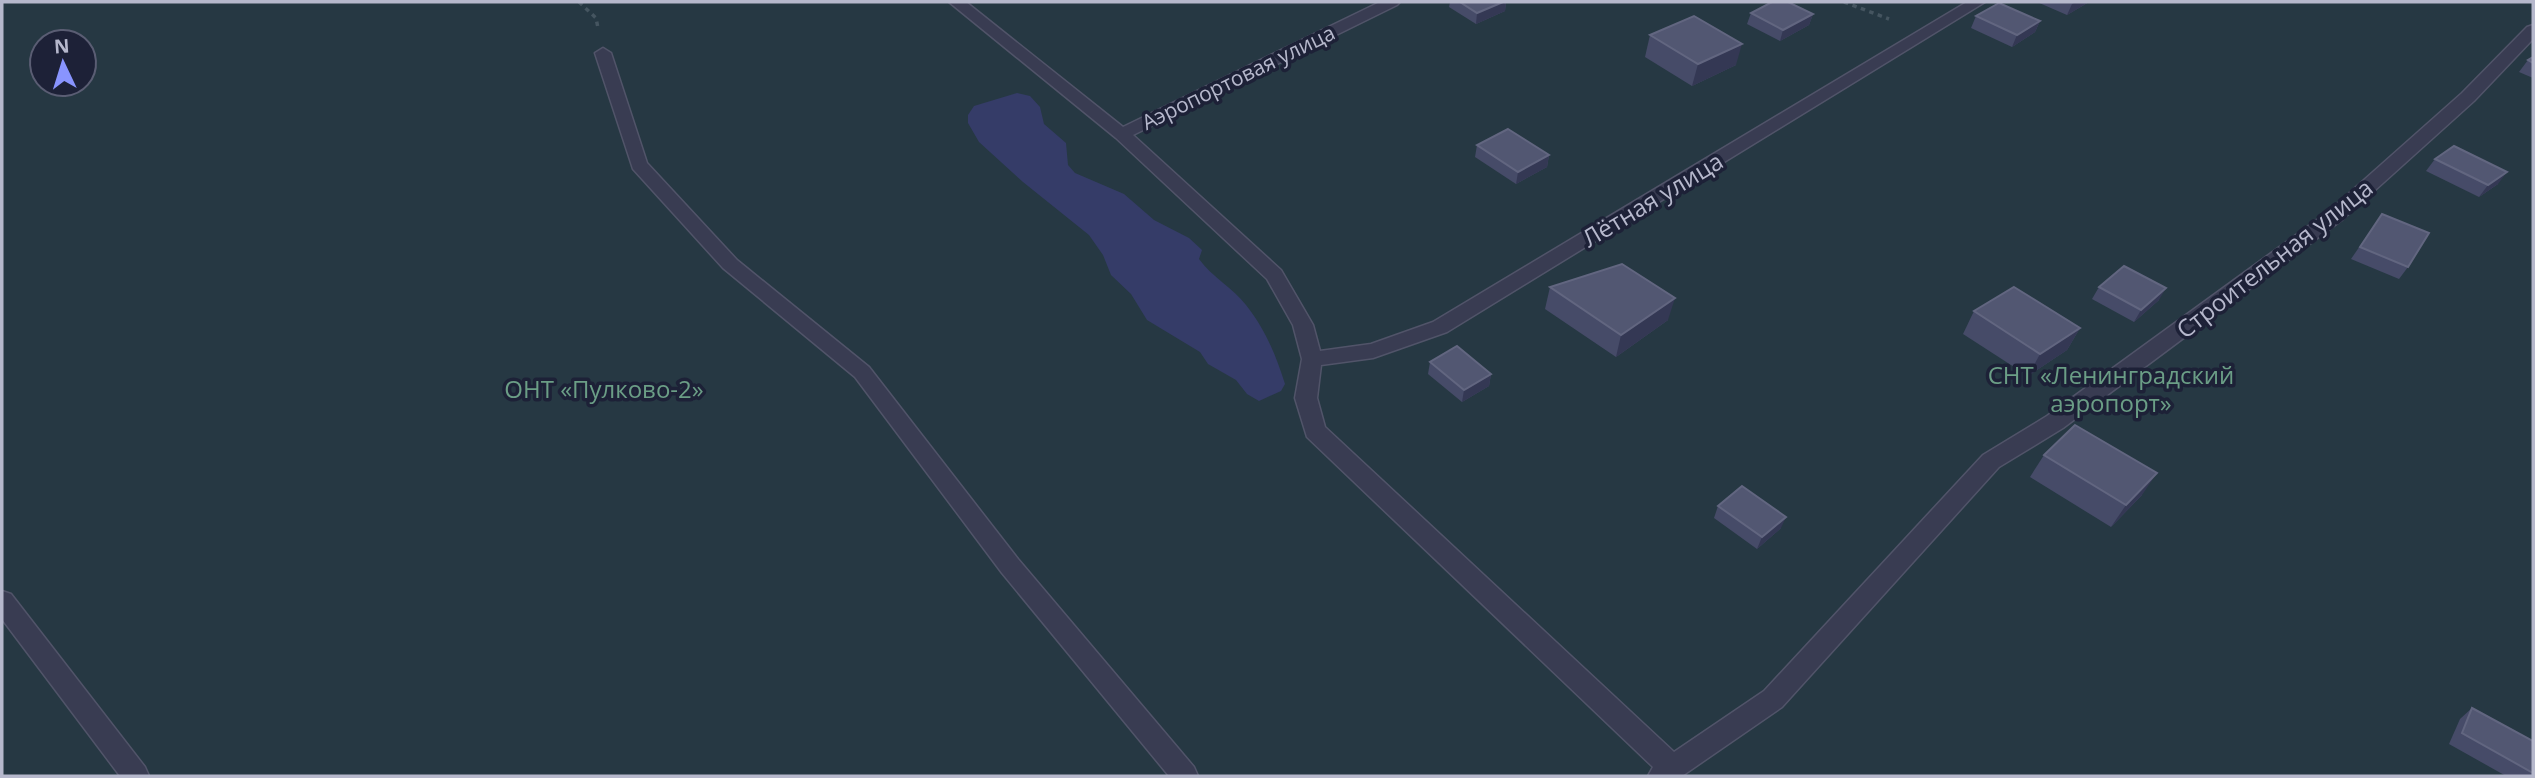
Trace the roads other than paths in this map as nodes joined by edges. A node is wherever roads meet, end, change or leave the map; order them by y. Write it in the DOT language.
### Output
graph roads {
  1 [pos="957,2"];
  2 [pos="1392,2"];
  3 [pos="1977,2"];
  4 [pos="2533,30"];
  5 [pos="603,52"];
  6 [pos="1122,134"];
  7 [pos="1312,359"];
  8 [pos="2,601"];
  9 [pos="1666,772"];
  10 [pos="136,776"];
  11 [pos="1185,776"];
  1 -- 6 [label="lane"];
  2 -- 6 [label="lane, Аэропортовая улица"];
  3 -- 7 [label="lane, Лётная улица"];
  4 -- 9 [label="lane, Строительная улица"];
  5 -- 11 [label="lane"];
  6 -- 7 [label="lane"];
  7 -- 9 [label="lane"];
  8 -- 10 [label="lane"];
}
